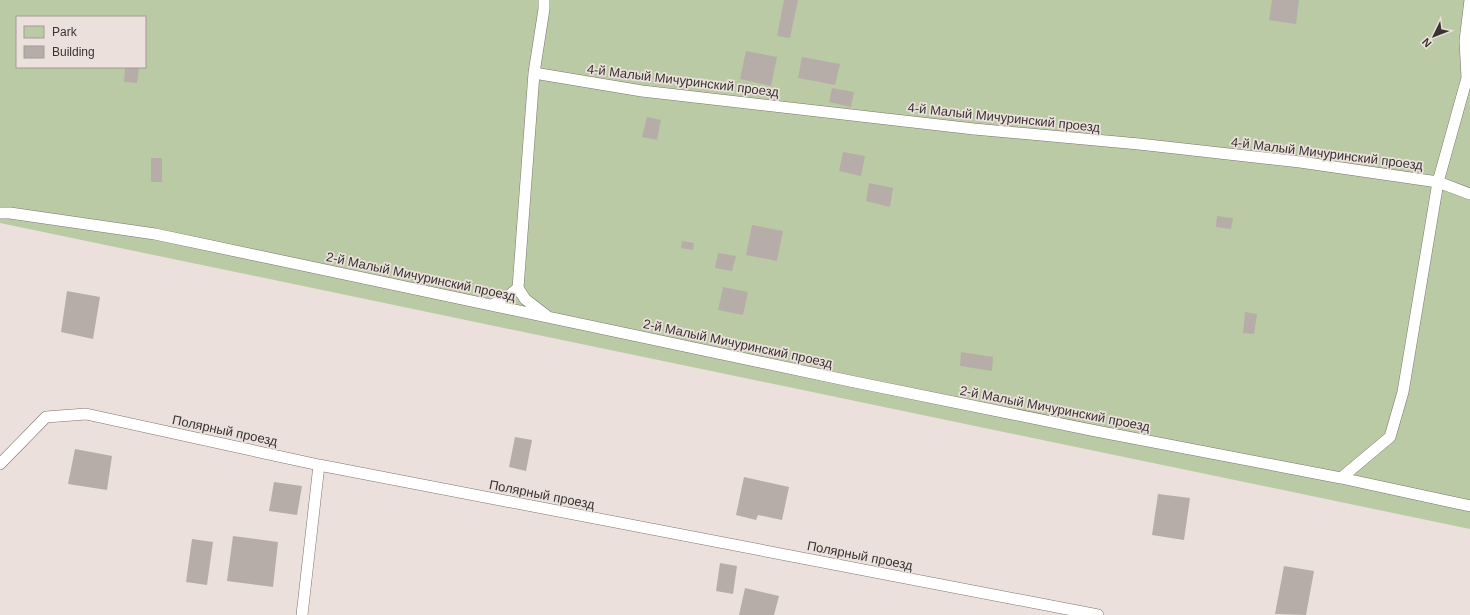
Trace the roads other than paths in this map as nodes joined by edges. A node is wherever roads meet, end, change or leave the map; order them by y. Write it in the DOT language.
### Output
graph roads {
  1 [pos="544,0"];
  2 [pos="1470,0"];
  3 [pos="534,74"];
  4 [pos="1438,182"];
  5 [pos="1470,194"];
  6 [pos="0,213"];
  7 [pos="518,288"];
  8 [pos="492,305"];
  9 [pos="550,318"];
  10 [pos="0,464"];
  11 [pos="320,465"];
  12 [pos="1341,478"];
  13 [pos="1470,506"];
  14 [pos="302,615"];
  15 [pos="1098,615"];
  1 -- 3 [label="lane"];
  2 -- 4 [label="lane"];
  3 -- 4 [label="lane, 4-й Малый Мичуринский проезд"];
  3 -- 7 [label="lane"];
  4 -- 5 [label="lane, 4-й Малый Мичуринский проезд"];
  4 -- 12 [label="lane"];
  6 -- 8 [label="lane, 2-й Малый Мичуринский проезд"];
  7 -- 8 [label="lane"];
  7 -- 9 [label="lane"];
  8 -- 9 [label="lane, 2-й Малый Мичуринский проезд"];
  9 -- 12 [label="lane, 2-й Малый Мичуринский проезд"];
  10 -- 11 [label="lane, Полярный проезд"];
  11 -- 14 [label="lane"];
  11 -- 15 [label="lane, Полярный проезд"];
  12 -- 13 [label="lane, 2-й Малый Мичуринский проезд"];
}
